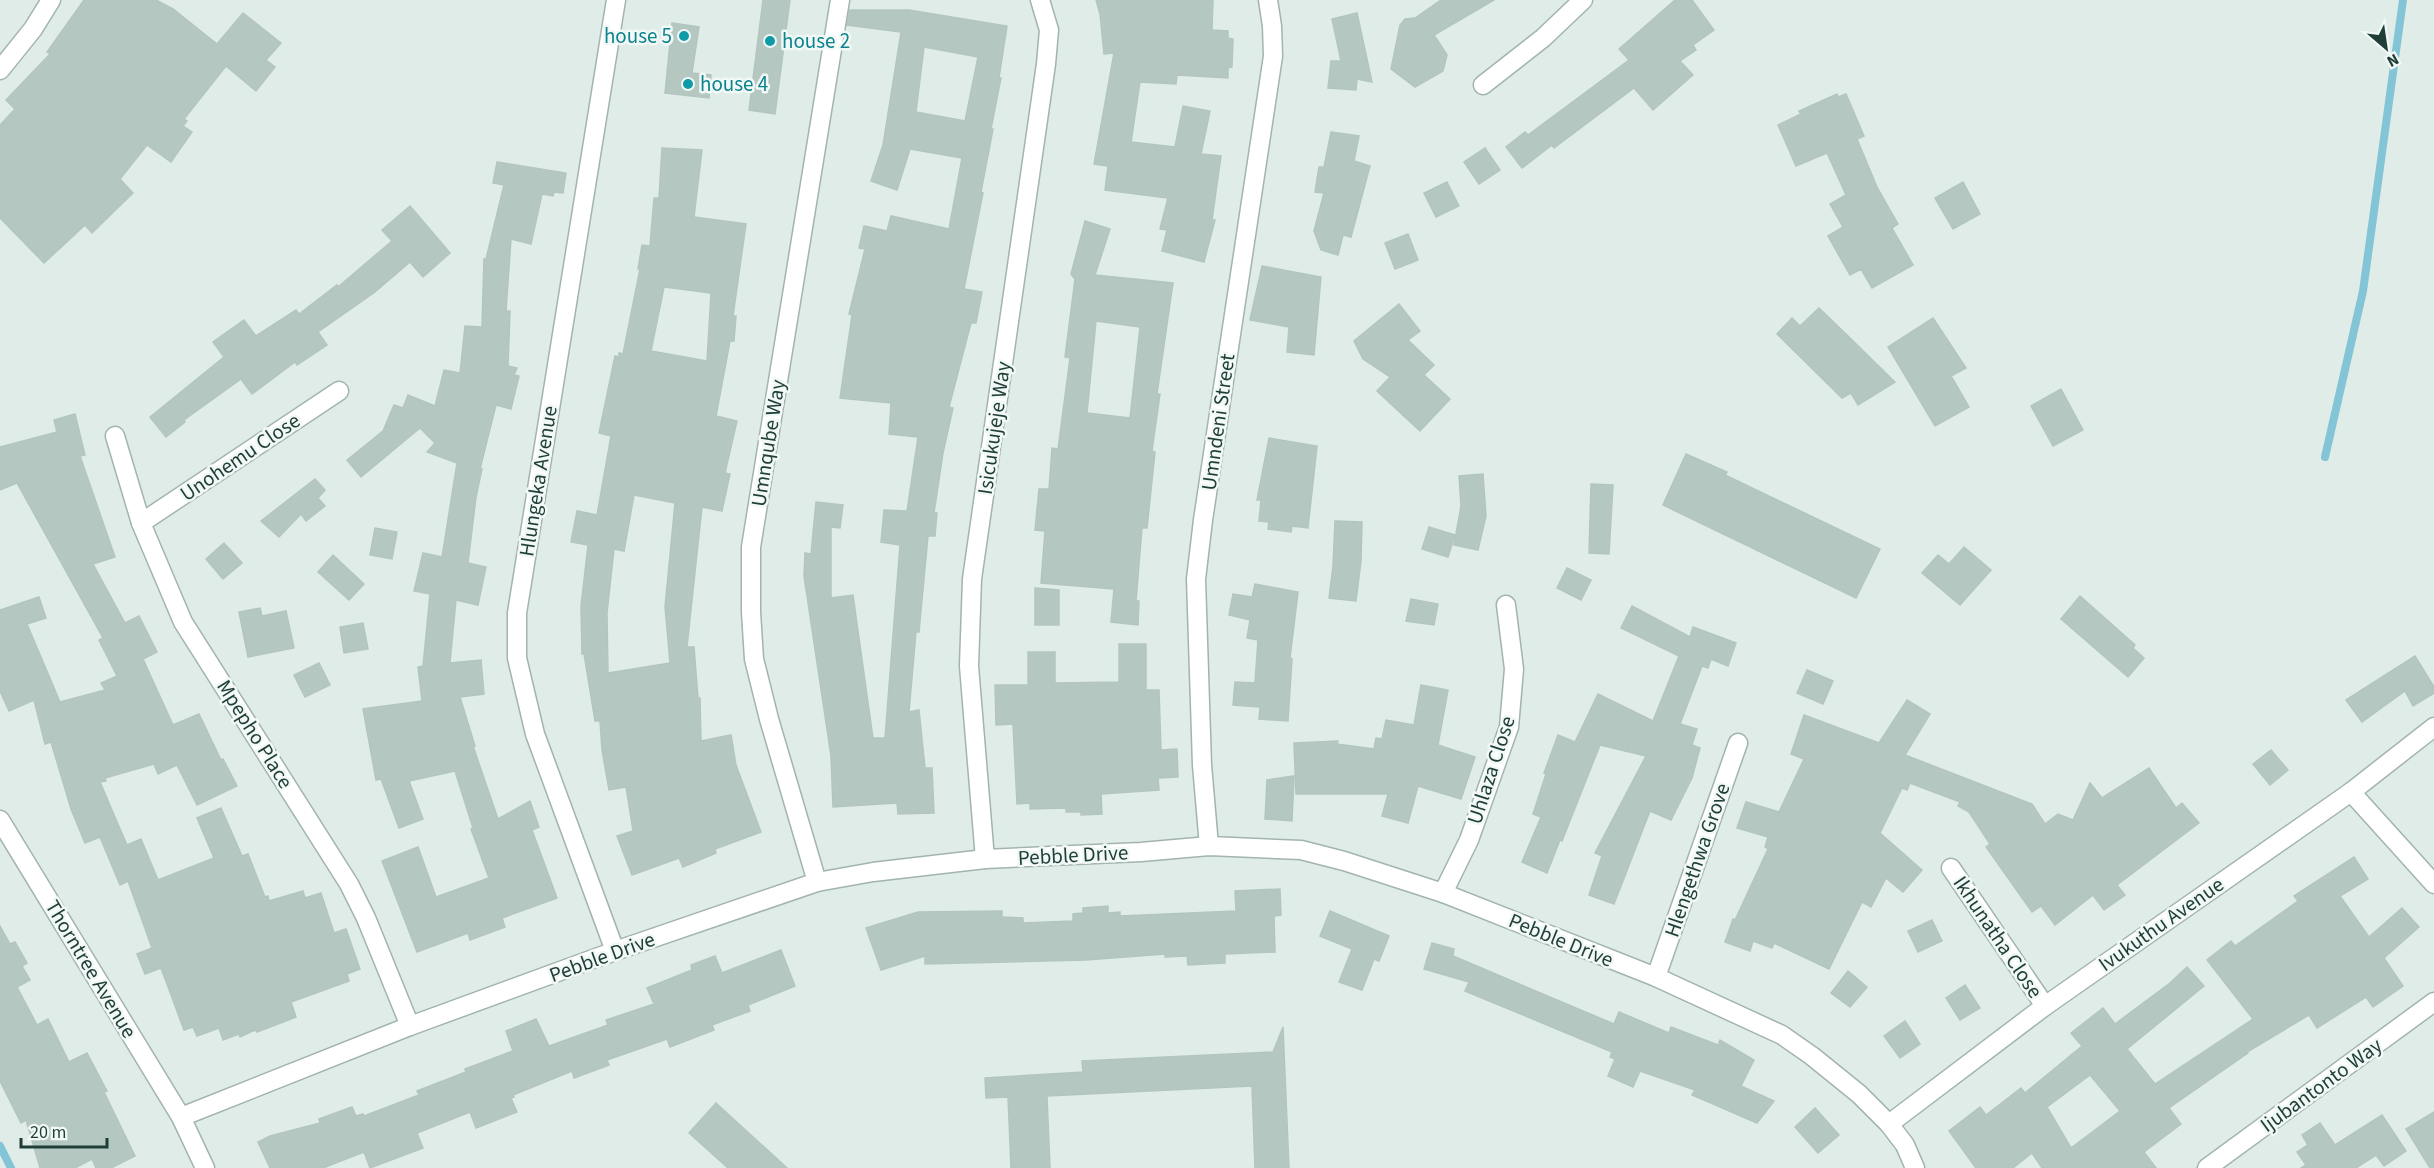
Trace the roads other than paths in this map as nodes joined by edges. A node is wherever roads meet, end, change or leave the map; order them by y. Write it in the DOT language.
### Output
graph roads {
  1 [pos="51,0"];
  2 [pos="616,0"];
  3 [pos="840,0"];
  4 [pos="1041,0"];
  5 [pos="1268,0"];
  6 [pos="1583,0"];
  7 [pos="0,70"];
  8 [pos="1483,85"];
  9 [pos="339,391"];
  10 [pos="115,436"];
  11 [pos="141,523"];
  12 [pos="1506,605"];
  13 [pos="2434,727"];
  14 [pos="1738,743"];
  15 [pos="2351,792"];
  16 [pos="0,820"];
  17 [pos="1209,846"];
  18 [pos="984,859"];
  19 [pos="1951,868"];
  20 [pos="817,882"];
  21 [pos="2434,884"];
  22 [pos="1443,893"];
  23 [pos="615,951"];
  24 [pos="1656,977"];
  25 [pos="2434,1002"];
  26 [pos="2045,1006"];
  27 [pos="410,1026"];
  28 [pos="182,1117"];
  29 [pos="1889,1124"];
  30 [pos="206,1168"];
  31 [pos="1916,1168"];
  32 [pos="2207,1168"];
  1 -- 7 [label="street"];
  2 -- 23 [label="street, Hlungeka Avenue"];
  3 -- 20 [label="street, Umnqube Way"];
  4 -- 18 [label="street, Isicukujeje Way"];
  5 -- 17 [label="street, Umndeni Street"];
  6 -- 8 [label="street"];
  9 -- 11 [label="street, Unohemu Close"];
  10 -- 11 [label="street, Mpepho Place"];
  11 -- 27 [label="street, Mpepho Place"];
  12 -- 22 [label="street, Uhlaza Close"];
  13 -- 15 [label="street, Ivukuthu Avenue"];
  14 -- 24 [label="street, Hlengethwa Grove"];
  15 -- 21 [label="street"];
  15 -- 26 [label="street, Ivukuthu Avenue"];
  16 -- 28 [label="street, Thorntree Avenue"];
  17 -- 18 [label="street, Pebble Drive"];
  17 -- 22 [label="street, Pebble Drive"];
  18 -- 20 [label="street, Pebble Drive"];
  19 -- 26 [label="street, Ikhunatha Close"];
  20 -- 23 [label="street, Pebble Drive"];
  22 -- 24 [label="street, Pebble Drive"];
  23 -- 27 [label="street, Pebble Drive"];
  24 -- 29 [label="street, Pebble Drive"];
  25 -- 32 [label="street, Ijubantonto Way"];
  26 -- 29 [label="street, Ivukuthu Avenue"];
  27 -- 28 [label="street, Pebble Drive"];
  28 -- 30 [label="street, Thorntree Avenue"];
  29 -- 31 [label="street, Pebble Drive"];
}
